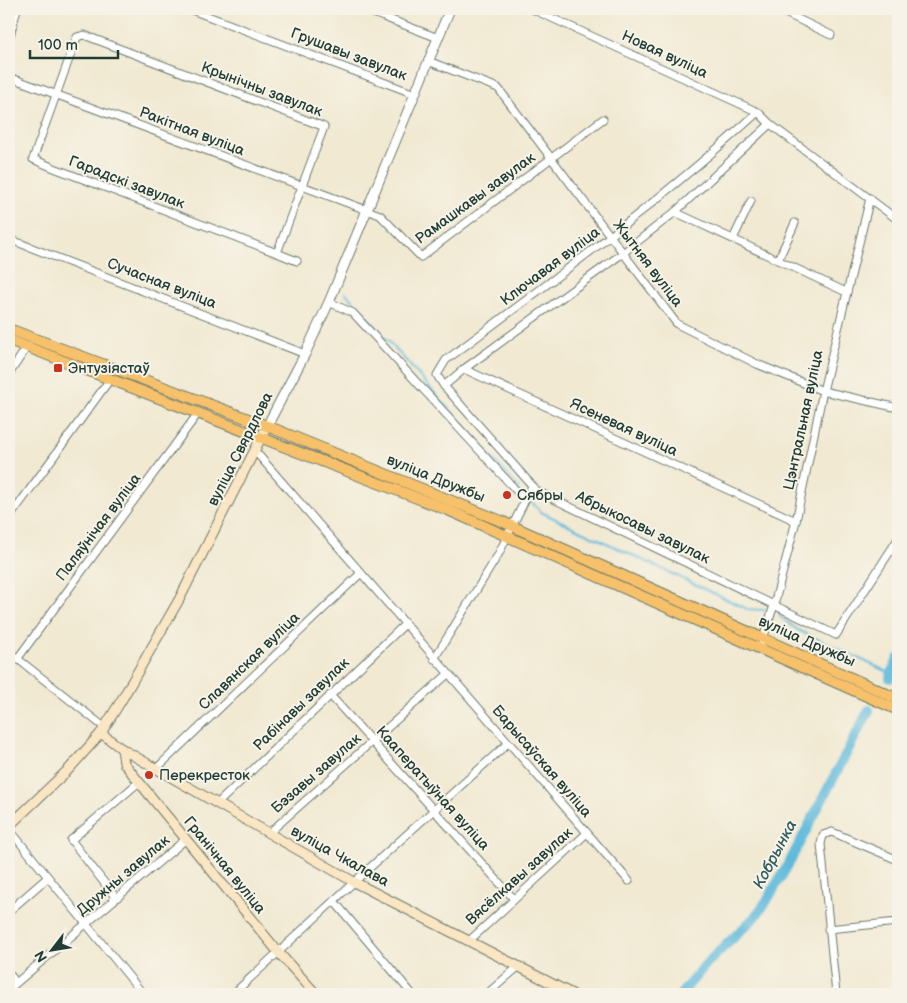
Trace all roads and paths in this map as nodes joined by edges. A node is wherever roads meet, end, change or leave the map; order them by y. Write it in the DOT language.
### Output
graph roads {
  1 [pos="17,9"];
  2 [pos="189,9"];
  3 [pos="363,9"];
  4 [pos="450,9"];
  5 [pos="532,9"];
  6 [pos="777,9"];
  7 [pos="832,35"];
  8 [pos="438,38"];
  9 [pos="9,39"];
  10 [pos="428,61"];
  11 [pos="9,78"];
  12 [pos="56,94"];
  13 [pos="414,94"];
  14 [pos="758,112"];
  15 [pos="603,119"];
  16 [pos="770,124"];
  17 [pos="552,159"];
  18 [pos="302,186"];
  19 [pos="870,198"];
  20 [pos="751,201"];
  21 [pos="366,210"];
  22 [pos="675,212"];
  23 [pos="898,220"];
  24 [pos="795,223"];
  25 [pos="611,237"];
  26 [pos="9,239"];
  27 [pos="733,239"];
  28 [pos="277,253"];
  29 [pos="623,253"];
  30 [pos="778,260"];
  31 [pos="297,261"];
  32 [pos="846,292"];
  33 [pos="329,302"];
  34 [pos="9,329"];
  35 [pos="9,340"];
  36 [pos="27,347"];
  37 [pos="306,354"];
  38 [pos="464,369"];
  39 [pos="9,374"];
  40 [pos="110,378"];
  41 [pos="444,386"];
  42 [pos="823,391"];
  43 [pos="898,408"];
  44 [pos="199,412"];
  45 [pos="267,426"];
  46 [pos="262,437"];
  47 [pos="324,450"];
  48 [pos="254,451"];
  49 [pos="532,486"];
  50 [pos="524,500"];
  51 [pos="9,518"];
  52 [pos="796,520"];
  53 [pos="510,531"];
  54 [pos="898,539"];
  55 [pos="361,573"];
  56 [pos="774,605"];
  57 [pos="404,625"];
  58 [pos="762,643"];
  59 [pos="9,653"];
  60 [pos="18,658"];
  61 [pos="434,659"];
  62 [pos="448,674"];
  63 [pos="330,695"];
  64 [pos="874,699"];
  65 [pos="898,699"];
  66 [pos="898,706"];
  67 [pos="898,710"];
  68 [pos="102,730"];
  69 [pos="373,742"];
  70 [pos="508,744"];
  71 [pos="122,749"];
  72 [pos="156,769"];
  73 [pos="139,782"];
  74 [pos="218,802"];
  75 [pos="433,811"];
  76 [pos="9,827"];
  77 [pos="270,832"];
  78 [pos="587,833"];
  79 [pos="186,839"];
  80 [pos="898,860"];
  81 [pos="47,878"];
  82 [pos="629,881"];
  83 [pos="354,882"];
  84 [pos="116,898"];
  85 [pos="514,899"];
  86 [pos="334,901"];
  87 [pos="9,910"];
  88 [pos="898,922"];
  89 [pos="85,924"];
  90 [pos="828,929"];
  91 [pos="470,940"];
  92 [pos="279,953"];
  93 [pos="519,966"];
  94 [pos="9,974"];
  95 [pos="16,983"];
  96 [pos="9,989"];
  97 [pos="898,993"];
  98 [pos="143,994"];
  99 [pos="233,994"];
  100 [pos="316,994"];
  101 [pos="412,994"];
  102 [pos="486,994"];
  103 [pos="572,994"];
  104 [pos="836,994"];
  105 [pos="890,994"];
  1 -- 9 [label="street"];
  2 -- 13 [label="street, Грушавы завулак"];
  3 -- 8 [label="street"];
  4 -- 8 [label="street, вуліца Свярдлова"];
  5 -- 14 [label="street, Новая вуліца"];
  6 -- 7 [label="street"];
  8 -- 10 [label="street, вуліца Свярдлова"];
  10 -- 13 [label="street, вуліца Свярдлова"];
  10 -- 17 [label="street, Жытняя вуліца"];
  11 -- 12 [label="street, Ракітная вуліца"];
  12 -- 18 [label="street, Ракітная вуліца"];
  12 -- 18 [label="street, Крынічны завулак"];
  12 -- 28 [label="street, Гарадскі завулак"];
  13 -- 21 [label="street, вуліца Свярдлова"];
  14 -- 16 [label="street"];
  14 -- 25 [label="street, Ключавая вуліца"];
  15 -- 17 [label="street, Рамашкавы завулак"];
  16 -- 19 [label="street"];
  16 -- 22 [label="street, Ключавая вуліца"];
  17 -- 21 [label="street, Рамашкавы завулак"];
  17 -- 25 [label="street, Жытняя вуліца"];
  18 -- 21 [label="street, Ракітная вуліца"];
  18 -- 28 [label="street"];
  19 -- 23 [label="street"];
  19 -- 32 [label="street, Цэнтральная вуліца"];
  20 -- 27 [label="street"];
  21 -- 33 [label="street, вуліца Свярдлова"];
  22 -- 27 [label="street"];
  22 -- 29 [label="street, Ключавая вуліца"];
  24 -- 30 [label="street"];
  25 -- 29 [label="street, Жытняя вуліца"];
  25 -- 41 [label="street, Ключавая вуліца"];
  26 -- 37 [label="street, Сучасная вуліца"];
  27 -- 30 [label="street"];
  28 -- 31 [label="street, Гарадскі завулак"];
  29 -- 38 [label="street, Ключавая вуліца"];
  29 -- 42 [label="street, Жытняя вуліца"];
  30 -- 32 [label="street"];
  32 -- 42 [label="street, Цэнтральная вуліца"];
  33 -- 37 [label="street, вуліца Свярдлова"];
  33 -- 50 [label="street"];
  34 -- 45 [label="main road, вуліца Дружбы"];
  35 -- 36 [label="main road, вуліца Дружбы"];
  36 -- 39 [label="street"];
  36 -- 40 [label="main road, вуліца Дружбы"];
  37 -- 45 [label="street, вуліца Свярдлова"];
  38 -- 41 [label="street"];
  38 -- 52 [label="street, Ясеневая вуліца"];
  40 -- 44 [label="main road, вуліца Дружбы"];
  40 -- 51 [label="street"];
  41 -- 49 [label="street, Абрыкосавы завулак"];
  42 -- 43 [label="street, Жытняя вуліца"];
  42 -- 52 [label="street, Цэнтральная вуліца"];
  44 -- 45 [label="main road"];
  44 -- 46 [label="main road, вуліца Дружбы"];
  44 -- 60 [label="street, Паляўнічая вуліца"];
  45 -- 46 [label="main road, вуліца Свярдлова"];
  45 -- 47 [label="main road, вуліца Дружбы"];
  46 -- 47 [label="main road"];
  46 -- 48 [label="main road, вуліца Свярдлова"];
  46 -- 53 [label="main road, вуліца Дружбы"];
  47 -- 53 [label="main road, вуліца Дружбы"];
  48 -- 55 [label="street, Барысаўская вуліца"];
  48 -- 68 [label="main road, вуліца Свярдлова"];
  49 -- 50 [label="street"];
  49 -- 56 [label="street, Абрыкосавы завулак"];
  50 -- 53 [label="street"];
  52 -- 56 [label="street, Цэнтральная вуліца"];
  53 -- 58 [label="main road, вуліца Дружбы"];
  53 -- 58 [label="main road, вуліца Дружбы"];
  53 -- 61 [label="street"];
  54 -- 56 [label="street, Абрыкосавы завулак"];
  55 -- 57 [label="street, Барысаўская вуліца"];
  55 -- 72 [label="street, Славянская вуліца"];
  56 -- 58 [label="street, Цэнтральная вуліца"];
  57 -- 61 [label="street, Барысаўская вуліца"];
  57 -- 63 [label="street, Рабінавы завулак"];
  58 -- 64 [label="main road, вуліца Дружбы"];
  58 -- 65 [label="main road, вуліца Дружбы"];
  59 -- 60 [label="street"];
  60 -- 68 [label="street"];
  61 -- 62 [label="street, Барысаўская вуліца"];
  62 -- 69 [label="street, Бэзавы завулак"];
  62 -- 70 [label="street, Барысаўская вуліца"];
  63 -- 69 [label="street, Кааператыўная вуліца"];
  63 -- 74 [label="street, Рабінавы завулак"];
  64 -- 66 [label="main road"];
  64 -- 67 [label="main road, вуліца Дружбы"];
  68 -- 71 [label="main road, вуліца Чкалава"];
  68 -- 76 [label="main road, вуліца Свярдлова"];
  69 -- 75 [label="street, Кааператыўная вуліца"];
  69 -- 77 [label="street, Бэзавы завулак"];
  70 -- 75 [label="street"];
  70 -- 78 [label="street, Барысаўская вуліца"];
  71 -- 72 [label="main road, вуліца Чкалава"];
  71 -- 73 [label="main road, Гранічная вуліца"];
  72 -- 74 [label="main road, вуліца Чкалава"];
  73 -- 79 [label="main road, Гранічная вуліца"];
  73 -- 84 [label="street"];
  74 -- 77 [label="main road, вуліца Чкалава"];
  75 -- 83 [label="street"];
  75 -- 85 [label="street, Кааператыўная вуліца"];
  76 -- 81 [label="street"];
  77 -- 83 [label="main road, вуліца Чкалава"];
  78 -- 82 [label="street, Барысаўская вуліца"];
  78 -- 85 [label="street, Вясёлкавы завулак"];
  79 -- 84 [label="street, Дружны завулак"];
  79 -- 92 [label="main road, Гранічная вуліца"];
  80 -- 90 [label="street"];
  81 -- 87 [label="street"];
  81 -- 89 [label="street"];
  83 -- 86 [label="street"];
  83 -- 91 [label="main road, вуліца Чкалава"];
  84 -- 89 [label="street, Дружны завулак"];
  85 -- 91 [label="street, Вясёлкавы завулак"];
  86 -- 92 [label="street"];
  86 -- 101 [label="street"];
  88 -- 90 [label="street"];
  89 -- 95 [label="street, Дружны завулак"];
  89 -- 98 [label="street"];
  90 -- 104 [label="street"];
  91 -- 93 [label="main road, вуліца Чкалава"];
  92 -- 99 [label="street"];
  92 -- 100 [label="main road, Гранічная вуліца"];
  93 -- 102 [label="street"];
  93 -- 103 [label="main road, вуліца Чкалава"];
  94 -- 95 [label="street"];
  95 -- 96 [label="street, Дружны завулак"];
  97 -- 105 [label="street"];
}
